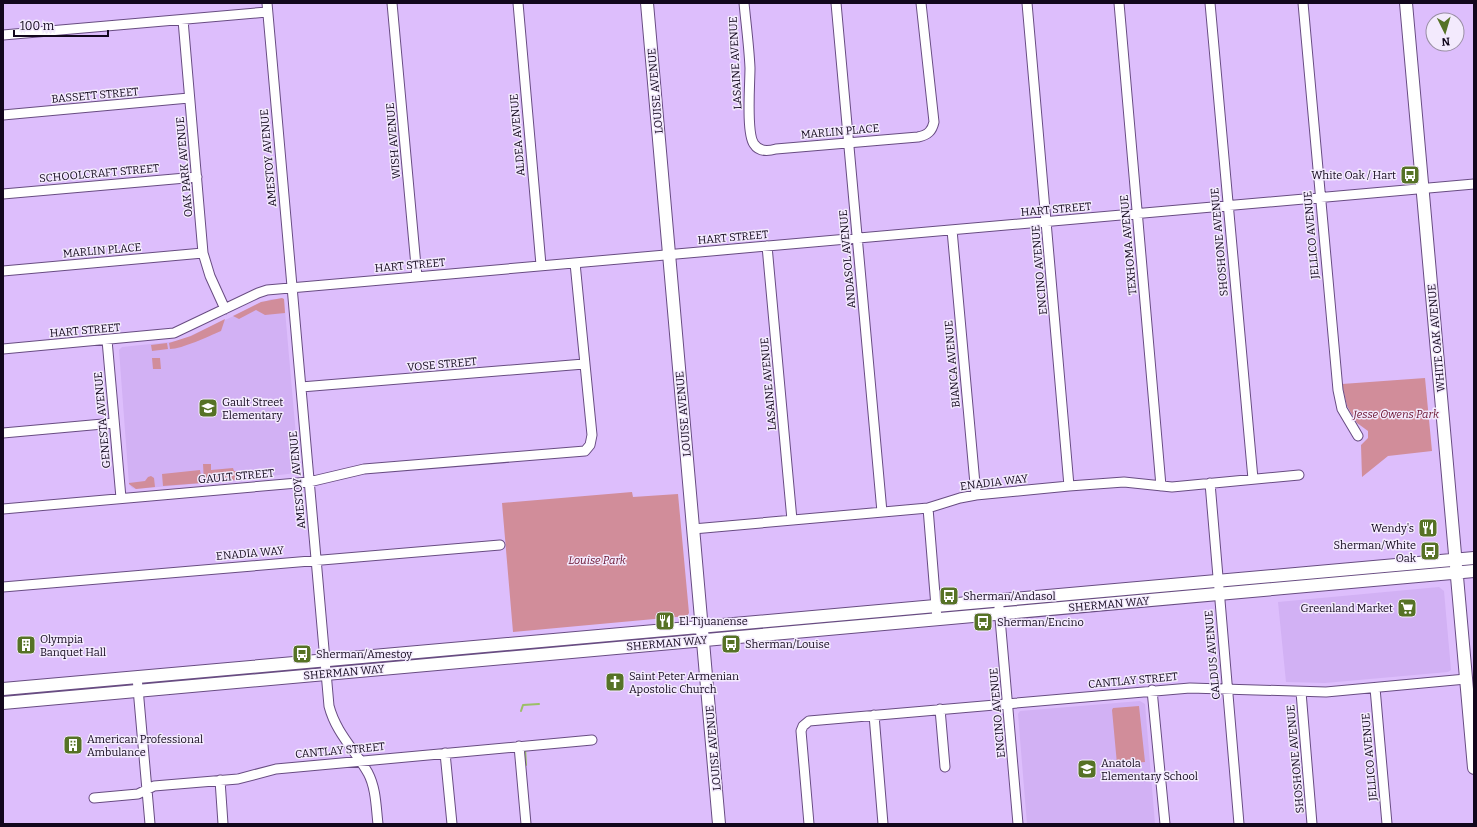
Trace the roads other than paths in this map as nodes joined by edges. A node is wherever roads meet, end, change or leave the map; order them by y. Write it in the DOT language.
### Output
graph roads {
  1 [pos="392,3"];
  2 [pos="518,3"];
  3 [pos="647,3"];
  4 [pos="744,3"];
  5 [pos="836,3"];
  6 [pos="921,3"];
  7 [pos="1026,3"];
  8 [pos="1119,3"];
  9 [pos="1210,3"];
  10 [pos="1303,3"];
  11 [pos="1406,3"];
  12 [pos="267,8"];
  13 [pos="183,20"];
  14 [pos="3,35"];
  15 [pos="189,98"];
  16 [pos="3,115"];
  17 [pos="849,142"];
  18 [pos="754,145"];
  19 [pos="197,176"];
  20 [pos="1474,184"];
  21 [pos="1423,188"];
  22 [pos="3,194"];
  23 [pos="1320,196"];
  24 [pos="1228,205"];
  25 [pos="1137,213"];
  26 [pos="1047,222"];
  27 [pos="952,230"];
  28 [pos="857,238"];
  29 [pos="767,246"];
  30 [pos="203,253"];
  31 [pos="669,255"];
  32 [pos="575,263"];
  33 [pos="541,266"];
  34 [pos="3,271"];
  35 [pos="417,277"];
  36 [pos="292,288"];
  37 [pos="225,309"];
  38 [pos="108,340"];
  39 [pos="3,349"];
  40 [pos="584,364"];
  41 [pos="301,387"];
  42 [pos="114,423"];
  43 [pos="3,434"];
  44 [pos="1358,436"];
  45 [pos="1299,475"];
  46 [pos="1253,479"];
  47 [pos="309,482"];
  48 [pos="1210,483"];
  49 [pos="1069,486"];
  50 [pos="1162,486"];
  51 [pos="976,495"];
  52 [pos="121,498"];
  53 [pos="928,508"];
  54 [pos="3,509"];
  55 [pos="882,512"];
  56 [pos="792,520"];
  57 [pos="693,529"];
  58 [pos="500,545"];
  59 [pos="1474,558"];
  60 [pos="1456,559"];
  61 [pos="316,560"];
  62 [pos="1474,571"];
  63 [pos="1457,573"];
  64 [pos="1218,580"];
  65 [pos="3,587"];
  66 [pos="1219,594"];
  67 [pos="998,600"];
  68 [pos="936,606"];
  69 [pos="1000,614"];
  70 [pos="937,619"];
  71 [pos="702,626"];
  72 [pos="703,640"];
  73 [pos="325,660"];
  74 [pos="326,673"];
  75 [pos="137,676"];
  76 [pos="1466,679"];
  77 [pos="1375,688"];
  78 [pos="3,689"];
  79 [pos="1227,689"];
  80 [pos="138,690"];
  81 [pos="1152,690"];
  82 [pos="1301,692"];
  83 [pos="3,702"];
  84 [pos="1008,703"];
  85 [pos="940,709"];
  86 [pos="874,715"];
  87 [pos="592,740"];
  88 [pos="519,746"];
  89 [pos="445,753"];
  90 [pos="1473,755"];
  91 [pos="360,760"];
  92 [pos="945,768"];
  93 [pos="1474,768"];
  94 [pos="220,780"];
  95 [pos="147,790"];
  96 [pos="94,798"];
  97 [pos="150,824"];
  98 [pos="223,824"];
  99 [pos="378,824"];
  100 [pos="452,824"];
  101 [pos="526,824"];
  102 [pos="719,824"];
  103 [pos="809,824"];
  104 [pos="883,824"];
  105 [pos="1018,824"];
  106 [pos="1165,824"];
  107 [pos="1239,824"];
  108 [pos="1312,824"];
  109 [pos="1387,824"];
  1 -- 35 [label="street, WISH AVENUE"];
  2 -- 33 [label="street, ALDEA AVENUE"];
  3 -- 31 [label="main road, LOUISE AVENUE"];
  4 -- 18 [label="street, LASAINE AVENUE"];
  5 -- 17 [label="street, ANDASOL AVENUE"];
  6 -- 17 [label="street, MARLIN PLACE"];
  7 -- 26 [label="street, ENCINO AVENUE"];
  8 -- 25 [label="street, TEXHOMA AVENUE"];
  9 -- 24 [label="street, SHOSHONE AVENUE"];
  10 -- 23 [label="street, JELLICO AVENUE"];
  11 -- 21 [label="main road, WHITE OAK AVENUE"];
  12 -- 13 [label="street"];
  12 -- 36 [label="street, AMESTOY AVENUE"];
  13 -- 14 [label="street"];
  13 -- 15 [label="street, OAK PARK AVENUE"];
  15 -- 16 [label="street, BASSETT STREET"];
  15 -- 19 [label="street, OAK PARK AVENUE"];
  17 -- 18 [label="street, MARLIN PLACE"];
  17 -- 28 [label="street, ANDASOL AVENUE"];
  19 -- 22 [label="street, SCHOOLCRAFT STREET"];
  19 -- 30 [label="street, OAK PARK AVENUE"];
  20 -- 21 [label="street, HART STREET"];
  21 -- 23 [label="street, HART STREET"];
  21 -- 60 [label="main road, WHITE OAK AVENUE"];
  23 -- 24 [label="street, HART STREET"];
  23 -- 44 [label="street, JELLICO AVENUE"];
  24 -- 25 [label="street, HART STREET"];
  24 -- 46 [label="street, SHOSHONE AVENUE"];
  25 -- 26 [label="street, HART STREET"];
  25 -- 50 [label="street, TEXHOMA AVENUE"];
  26 -- 27 [label="street, HART STREET"];
  26 -- 49 [label="street, ENCINO AVENUE"];
  27 -- 28 [label="street, HART STREET"];
  27 -- 51 [label="street, BIANCA AVENUE"];
  28 -- 29 [label="street, HART STREET"];
  28 -- 55 [label="street, ANDASOL AVENUE"];
  29 -- 31 [label="street, HART STREET"];
  29 -- 56 [label="street, LASAINE AVENUE"];
  30 -- 34 [label="street, MARLIN PLACE"];
  30 -- 37 [label="street, OAK PARK AVENUE"];
  31 -- 32 [label="street, HART STREET"];
  31 -- 57 [label="main road, LOUISE AVENUE"];
  32 -- 33 [label="street, HART STREET"];
  32 -- 40 [label="street"];
  33 -- 35 [label="street, HART STREET"];
  35 -- 36 [label="street, HART STREET"];
  36 -- 37 [label="street, HART STREET"];
  36 -- 41 [label="street, AMESTOY AVENUE"];
  37 -- 38 [label="street, HART STREET"];
  38 -- 39 [label="street, HART STREET"];
  38 -- 42 [label="street, GENESTA AVENUE"];
  40 -- 41 [label="street, VOSE STREET"];
  40 -- 47 [label="street, GAULT STREET"];
  41 -- 47 [label="street, AMESTOY AVENUE"];
  42 -- 43 [label="street"];
  42 -- 52 [label="street, GENESTA AVENUE"];
  45 -- 46 [label="street, ENADIA WAY"];
  46 -- 48 [label="street, ENADIA WAY"];
  47 -- 52 [label="street, GAULT STREET"];
  47 -- 61 [label="street, AMESTOY AVENUE"];
  48 -- 50 [label="street, ENADIA WAY"];
  48 -- 64 [label="street, CALDUS AVENUE"];
  49 -- 50 [label="street, ENADIA WAY"];
  49 -- 51 [label="street, ENADIA WAY"];
  51 -- 53 [label="street, ENADIA WAY"];
  52 -- 54 [label="street, GAULT STREET"];
  53 -- 55 [label="street, ENADIA WAY"];
  53 -- 68 [label="street"];
  55 -- 56 [label="street, ENADIA WAY"];
  56 -- 57 [label="street, ENADIA WAY"];
  57 -- 71 [label="main road, LOUISE AVENUE"];
  58 -- 61 [label="street, ENADIA WAY"];
  59 -- 60 [label="main road, SHERMAN WAY"];
  60 -- 63 [label="main road, WHITE OAK AVENUE"];
  60 -- 64 [label="main road, SHERMAN WAY"];
  61 -- 65 [label="street, ENADIA WAY"];
  61 -- 73 [label="street, AMESTOY AVENUE"];
  62 -- 63 [label="main road, SHERMAN WAY"];
  63 -- 66 [label="main road, SHERMAN WAY"];
  63 -- 76 [label="main road, WHITE OAK AVENUE"];
  64 -- 66 [label="street, CALDUS AVENUE"];
  64 -- 67 [label="main road, SHERMAN WAY"];
  66 -- 69 [label="main road, SHERMAN WAY"];
  66 -- 79 [label="street, CALDUS AVENUE"];
  67 -- 68 [label="main road, SHERMAN WAY"];
  67 -- 69 [label="street, ENCINO AVENUE"];
  68 -- 70 [label="street"];
  68 -- 71 [label="main road, SHERMAN WAY"];
  69 -- 70 [label="main road, SHERMAN WAY"];
  69 -- 84 [label="street, ENCINO AVENUE"];
  70 -- 72 [label="main road, SHERMAN WAY"];
  71 -- 72 [label="main road, LOUISE AVENUE"];
  71 -- 73 [label="main road, SHERMAN WAY"];
  72 -- 74 [label="main road, SHERMAN WAY"];
  72 -- 102 [label="main road, LOUISE AVENUE"];
  73 -- 74 [label="street, AMESTOY AVENUE"];
  73 -- 75 [label="main road, SHERMAN WAY"];
  74 -- 80 [label="main road, SHERMAN WAY"];
  74 -- 91 [label="street, AMESTOY AVENUE"];
  75 -- 78 [label="main road, SHERMAN WAY"];
  75 -- 80 [label="street"];
  76 -- 77 [label="street, CANTLAY STREET"];
  76 -- 90 [label="main road, WHITE OAK AVENUE"];
  77 -- 82 [label="street, CANTLAY STREET"];
  77 -- 109 [label="street, JELLICO AVENUE"];
  79 -- 81 [label="street, CANTLAY STREET"];
  79 -- 82 [label="street, CANTLAY STREET"];
  79 -- 107 [label="street, CALDUS AVENUE"];
  80 -- 83 [label="main road, SHERMAN WAY"];
  80 -- 95 [label="street"];
  81 -- 84 [label="street, CANTLAY STREET"];
  81 -- 106 [label="street"];
  82 -- 108 [label="street, SHOSHONE AVENUE"];
  84 -- 85 [label="street, CANTLAY STREET"];
  84 -- 105 [label="street, ENCINO AVENUE"];
  85 -- 86 [label="street, CANTLAY STREET"];
  85 -- 92 [label="street"];
  86 -- 103 [label="street, CANTLAY STREET"];
  86 -- 104 [label="street"];
  87 -- 88 [label="street, CANTLAY STREET"];
  88 -- 89 [label="street, CANTLAY STREET"];
  88 -- 101 [label="street"];
  89 -- 91 [label="street, CANTLAY STREET"];
  89 -- 100 [label="street"];
  90 -- 93 [label="main road, WHITE OAK AVENUE"];
  91 -- 94 [label="street, CANTLAY STREET"];
  91 -- 99 [label="street, AMESTOY AVENUE"];
  94 -- 95 [label="street, CANTLAY STREET"];
  94 -- 98 [label="street"];
  95 -- 96 [label="street, CANTLAY STREET"];
  95 -- 97 [label="street"];
}
